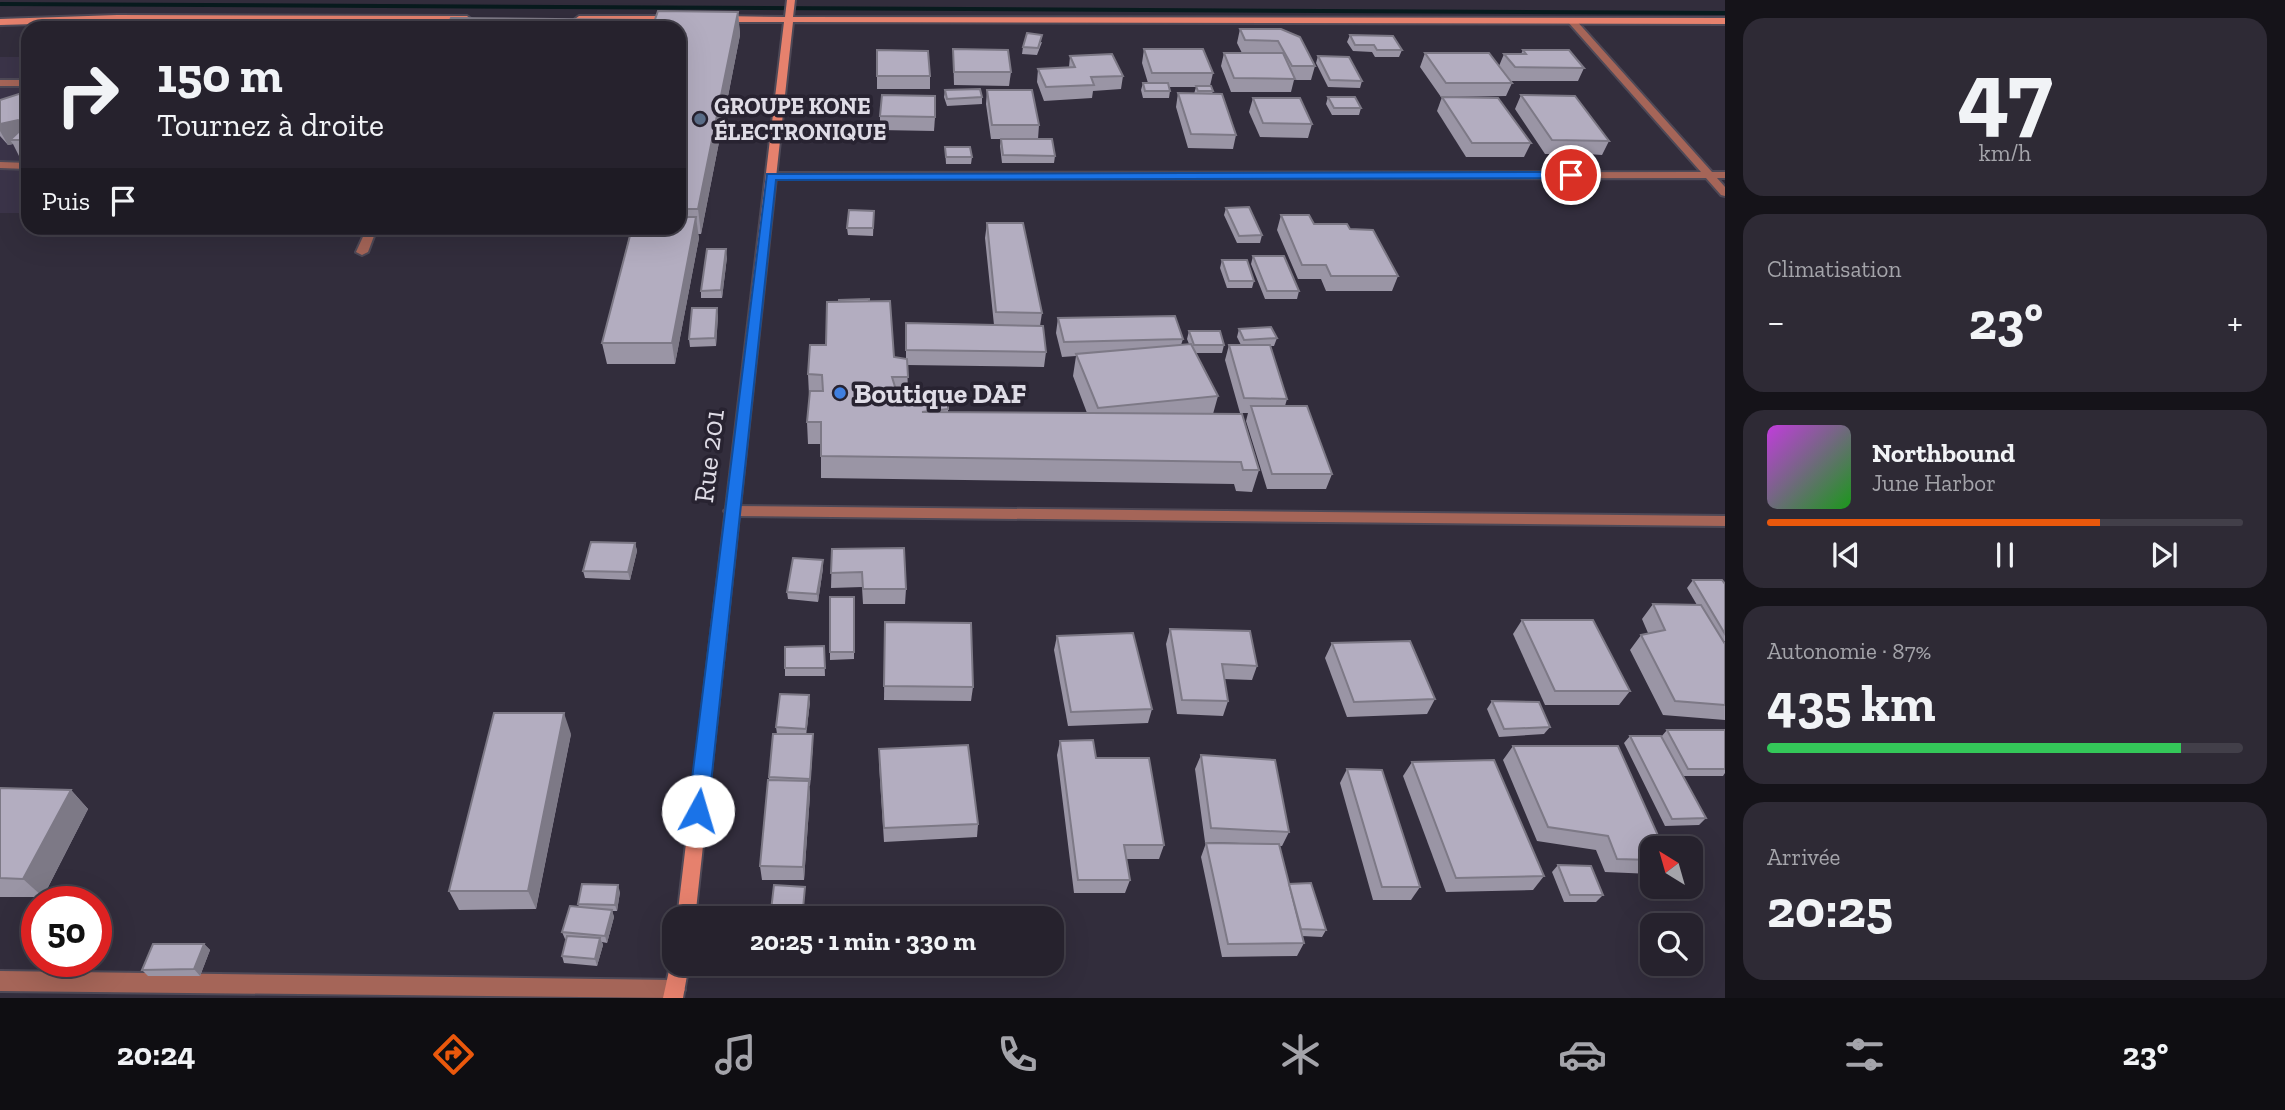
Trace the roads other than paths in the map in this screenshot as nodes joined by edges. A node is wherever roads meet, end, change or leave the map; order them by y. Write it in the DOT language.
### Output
graph roads {
  1 [pos="791,0"];
  2 [pos="484,19"];
  3 [pos="567,19"];
  4 [pos="692,19"];
  5 [pos="706,19"];
  6 [pos="789,19"];
  7 [pos="1571,20"];
  8 [pos="1725,20"];
  9 [pos="21,21"];
  10 [pos="24,21"];
  11 [pos="310,21"];
  12 [pos="472,21"];
  13 [pos="0,22"];
  14 [pos="0,83"];
  15 [pos="21,83"];
  16 [pos="0,165"];
  17 [pos="21,166"];
  18 [pos="1709,175"];
  19 [pos="771,176"];
  20 [pos="1725,176"];
  21 [pos="1725,193"];
  22 [pos="369,235"];
  23 [pos="362,252"];
  24 [pos="731,511"];
  25 [pos="1725,521"];
  26 [pos="687,906"];
  27 [pos="676,976"];
  28 [pos="0,981"];
  29 [pos="674,994"];
  1 -- 6 [label="street, Rue 201"];
  2 -- 12 [label="street"];
  3 -- 4 [label="street"];
  5 -- 6 [label="street"];
  6 -- 7 [label="street"];
  6 -- 19 [label="street, Rue 201"];
  7 -- 8 [label="street"];
  7 -- 18 [label="street"];
  9 -- 13 [label="street"];
  10 -- 11 [label="street"];
  14 -- 15 [label="street"];
  16 -- 17 [label="street"];
  18 -- 19 [label="street"];
  18 -- 20 [label="street"];
  18 -- 21 [label="street"];
  19 -- 24 [label="street, Rue 201"];
  22 -- 23 [label="street"];
  24 -- 25 [label="street"];
  24 -- 26 [label="street, Rue 201"];
  27 -- 29 [label="street"];
  28 -- 29 [label="street"];
}
